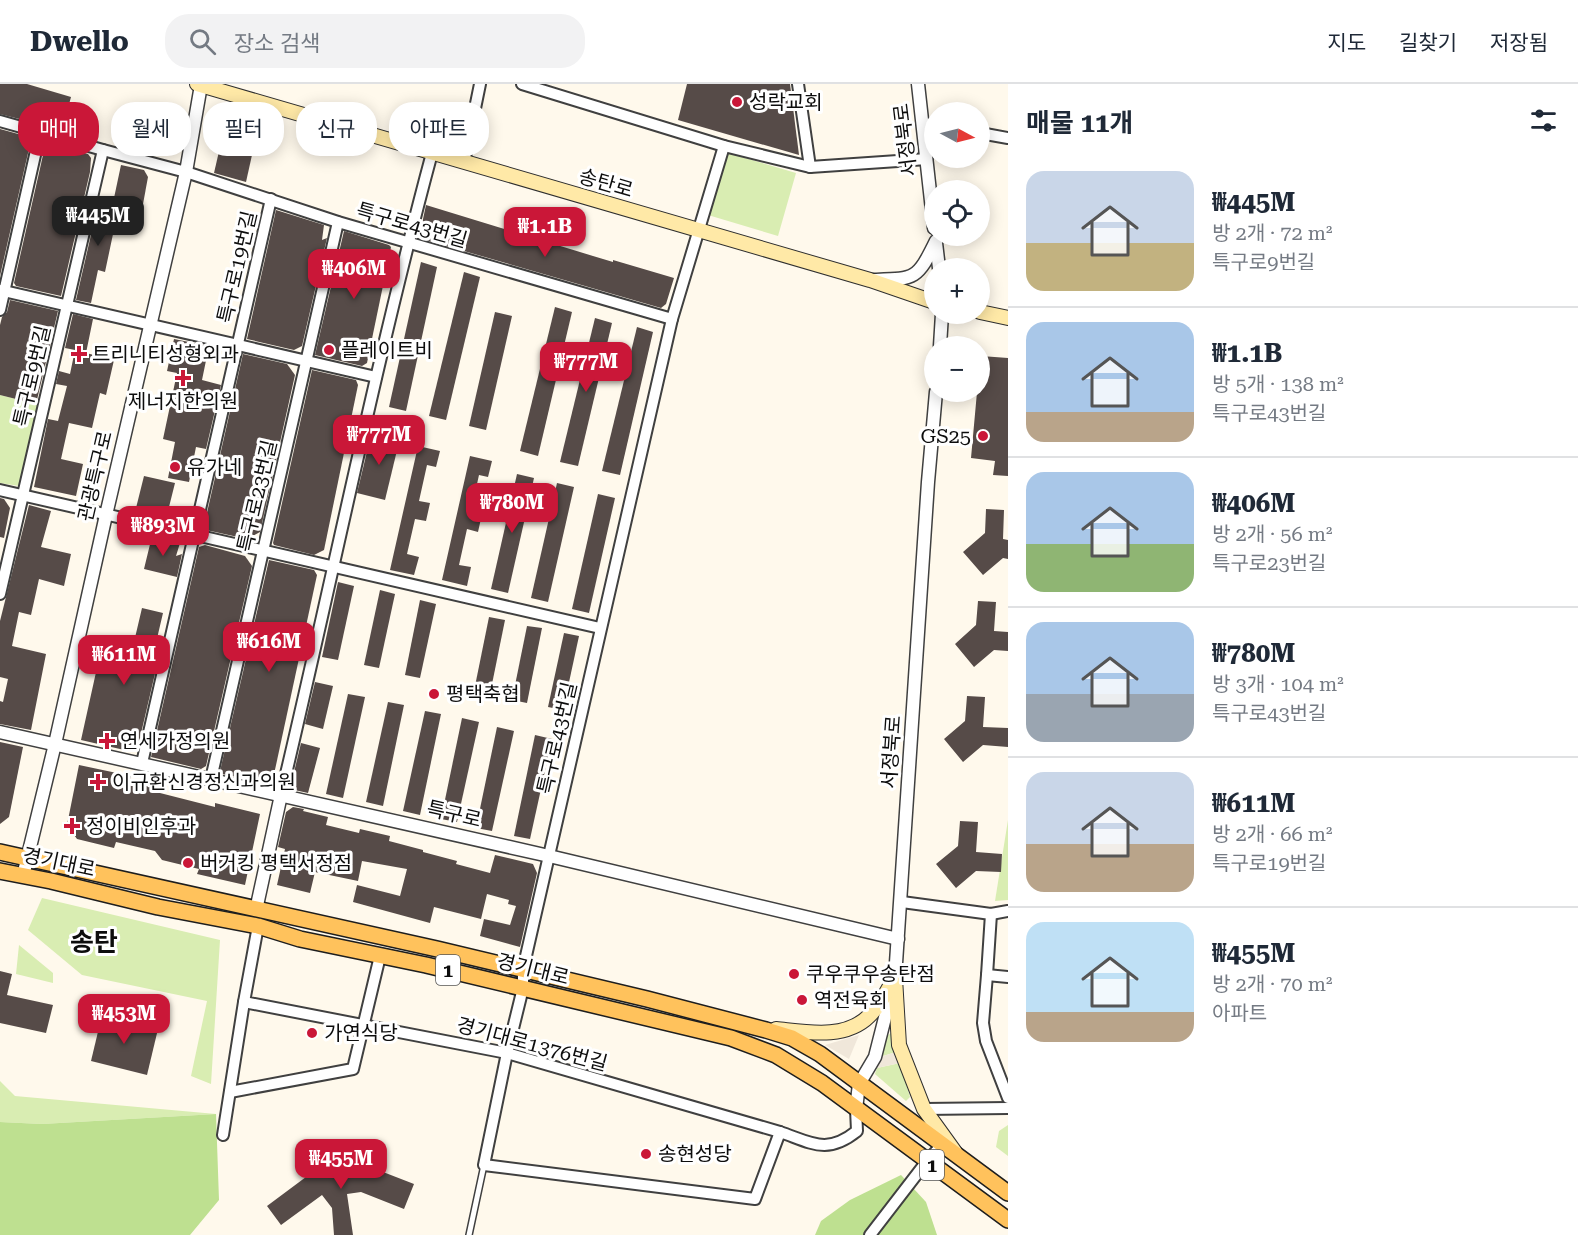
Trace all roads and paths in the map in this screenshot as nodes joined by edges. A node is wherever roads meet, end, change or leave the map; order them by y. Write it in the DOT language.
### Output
graph roads {
  1 [pos="200,84"];
  2 [pos="480,84"];
  3 [pos="522,84"];
  4 [pos="798,84"];
  5 [pos="918,84"];
  6 [pos="924,108"];
  7 [pos="0,121"];
  8 [pos="18,126"];
  9 [pos="990,135"];
  10 [pos="1008,138"];
  11 [pos="389,140"];
  12 [pos="724,146"];
  13 [pos="99,149"];
  14 [pos="103,150"];
  15 [pos="34,156"];
  16 [pos="431,156"];
  17 [pos="443,156"];
  18 [pos="924,159"];
  19 [pos="464,162"];
  20 [pos="810,167"];
  21 [pos="186,172"];
  22 [pos="271,199"];
  23 [pos="338,222"];
  24 [pos="698,230"];
  25 [pos="408,242"];
  26 [pos="933,246"];
  27 [pos="870,280"];
  28 [pos="2,290"];
  29 [pos="924,299"];
  30 [pos="67,306"];
  31 [pos="0,310"];
  32 [pos="990,314"];
  33 [pos="1008,318"];
  34 [pos="672,319"];
  35 [pos="150,324"];
  36 [pos="238,345"];
  37 [pos="307,362"];
  38 [pos="376,377"];
  39 [pos="935,402"];
  40 [pos="0,490"];
  41 [pos="22,495"];
  42 [pos="106,515"];
  43 [pos="195,534"];
  44 [pos="262,549"];
  45 [pos="334,567"];
  46 [pos="0,594"];
  47 [pos="600,628"];
  48 [pos="0,732"];
  49 [pos="55,744"];
  50 [pos="142,763"];
  51 [pos="211,779"];
  52 [pos="281,795"];
  53 [pos="0,852"];
  54 [pos="549,856"];
  55 [pos="28,858"];
  56 [pos="0,871"];
  57 [pos="23,876"];
  58 [pos="902,902"];
  59 [pos="256,910"];
  60 [pos="1008,911"];
  61 [pos="991,914"];
  62 [pos="258,926"];
  63 [pos="898,939"];
  64 [pos="380,956"];
  65 [pos="524,969"];
  66 [pos="987,975"];
  67 [pos="1008,977"];
  68 [pos="896,978"];
  69 [pos="523,988"];
  70 [pos="244,1002"];
  71 [pos="363,1026"];
  72 [pos="766,1030"];
  73 [pos="507,1053"];
  74 [pos="859,1084"];
  75 [pos="230,1092"];
  76 [pos="1008,1098"];
  77 [pos="1008,1108"];
  78 [pos="856,1109"];
  79 [pos="924,1109"];
  80 [pos="780,1132"];
  81 [pos="223,1135"];
  82 [pos="942,1145"];
  83 [pos="959,1158"];
  84 [pos="927,1161"];
  85 [pos="484,1165"];
  86 [pos="1008,1193"];
  87 [pos="1008,1220"];
  88 [pos="470,1235"];
  89 [pos="870,1235"];
  1 -- 11 [label="main road, 송탄로"];
  1 -- 21 [label="street, 관광특구로"];
  2 -- 19 [label="street"];
  3 -- 12 [label="street"];
  4 -- 20 [label="street"];
  5 -- 6 [label="street, 서정북로"];
  7 -- 8 [label="street, 특구로43번길"];
  9 -- 10 [label="street"];
  12 -- 20 [label="street"];
  12 -- 24 [label="street"];
  13 -- 14 [label="street, 특구로43번길"];
  14 -- 21 [label="street, 특구로43번길"];
  14 -- 30 [label="street, 특구로9번길"];
  15 -- 28 [label="street"];
  16 -- 25 [label="street"];
  17 -- 19 [label="main road, 송탄로"];
  18 -- 20 [label="street"];
  19 -- 24 [label="main road, 송탄로"];
  21 -- 22 [label="street, 특구로43번길"];
  21 -- 35 [label="street, 관광특구로"];
  22 -- 23 [label="street, 특구로43번길"];
  22 -- 36 [label="street, 특구로19번길"];
  23 -- 25 [label="street, 특구로43번길"];
  23 -- 37 [label="street, 특구로23번길"];
  24 -- 27 [label="main road, 송탄로"];
  24 -- 34 [label="street"];
  25 -- 34 [label="street, 특구로43번길"];
  25 -- 38 [label="street"];
  26 -- 27 [label="street"];
  27 -- 29 [label="main road, 송탄로"];
  28 -- 30 [label="street, 특구로9번길"];
  28 -- 31 [label="street"];
  30 -- 35 [label="street"];
  30 -- 41 [label="street, 특구로9번길"];
  32 -- 33 [label="main road"];
  34 -- 47 [label="street, 특구로43번길"];
  35 -- 36 [label="street"];
  35 -- 42 [label="street, 관광특구로"];
  36 -- 37 [label="street"];
  36 -- 43 [label="street, 특구로19번길"];
  37 -- 38 [label="street"];
  37 -- 44 [label="street, 특구로23번길"];
  38 -- 45 [label="street"];
  39 -- 58 [label="street, 서정북로"];
  40 -- 41 [label="street"];
  41 -- 42 [label="street"];
  41 -- 46 [label="street, 특구로9번길"];
  42 -- 43 [label="street"];
  42 -- 49 [label="street, 관광특구로"];
  43 -- 44 [label="street"];
  43 -- 50 [label="street, 특구로19번길"];
  44 -- 45 [label="street"];
  44 -- 51 [label="street, 특구로23번길"];
  45 -- 47 [label="street"];
  45 -- 52 [label="street"];
  47 -- 54 [label="street, 특구로43번길"];
  48 -- 49 [label="street, 특구로"];
  49 -- 50 [label="street, 특구로"];
  49 -- 55 [label="street, 관광특구로"];
  50 -- 51 [label="street, 특구로"];
  51 -- 52 [label="street, 특구로"];
  52 -- 54 [label="street, 특구로"];
  52 -- 59 [label="street"];
  53 -- 55 [label="main road, 경기대로 / 1"];
  54 -- 63 [label="street, 특구로"];
  54 -- 65 [label="street, 특구로43번길"];
  55 -- 57 [label="street, 관광특구로"];
  55 -- 59 [label="main road, 경기대로 / 1"];
  56 -- 57 [label="main road, 경기대로 / 1"];
  57 -- 62 [label="main road, 경기대로 / 1"];
  58 -- 61 [label="street"];
  58 -- 63 [label="street, 서정북로"];
  59 -- 65 [label="main road, 경기대로 / 1"];
  60 -- 61 [label="street"];
  61 -- 66 [label="street"];
  62 -- 64 [label="main road, 경기대로 / 1"];
  62 -- 70 [label="street"];
  63 -- 68 [label="street, 서정북로"];
  64 -- 69 [label="main road, 경기대로 / 1"];
  64 -- 71 [label="street"];
  65 -- 69 [label="street, 특구로43번길"];
  65 -- 72 [label="main road, 경기대로 / 1"];
  66 -- 67 [label="street"];
  66 -- 76 [label="street"];
  68 -- 72 [label="main road"];
  68 -- 74 [label="street, 서정북로"];
  68 -- 79 [label="main road"];
  69 -- 73 [label="street, 특구로43번길"];
  69 -- 78 [label="main road, 경기대로 / 1"];
  70 -- 71 [label="street, 경기대로1376번길"];
  70 -- 75 [label="street"];
  71 -- 73 [label="street, 경기대로1376번길"];
  71 -- 75 [label="street"];
  72 -- 74 [label="main road, 경기대로 / 1"];
  73 -- 80 [label="street, 경기대로1376번길"];
  73 -- 85 [label="street, 특구로43번길"];
  74 -- 78 [label="street, 서정북로"];
  74 -- 82 [label="main road, 경기대로 / 1"];
  75 -- 81 [label="street"];
  77 -- 79 [label="street"];
  78 -- 80 [label="street, 경기대로1376번길"];
  78 -- 84 [label="main road, 경기대로 / 1"];
  79 -- 83 [label="main road"];
  80 -- 85 [label="street"];
  82 -- 83 [label="main road, 경기대로 / 1"];
  82 -- 84 [label="street"];
  83 -- 86 [label="main road, 경기대로 / 1"];
  84 -- 87 [label="main road, 경기대로 / 1"];
  84 -- 89 [label="street"];
  85 -- 88 [label="lane"];
}
